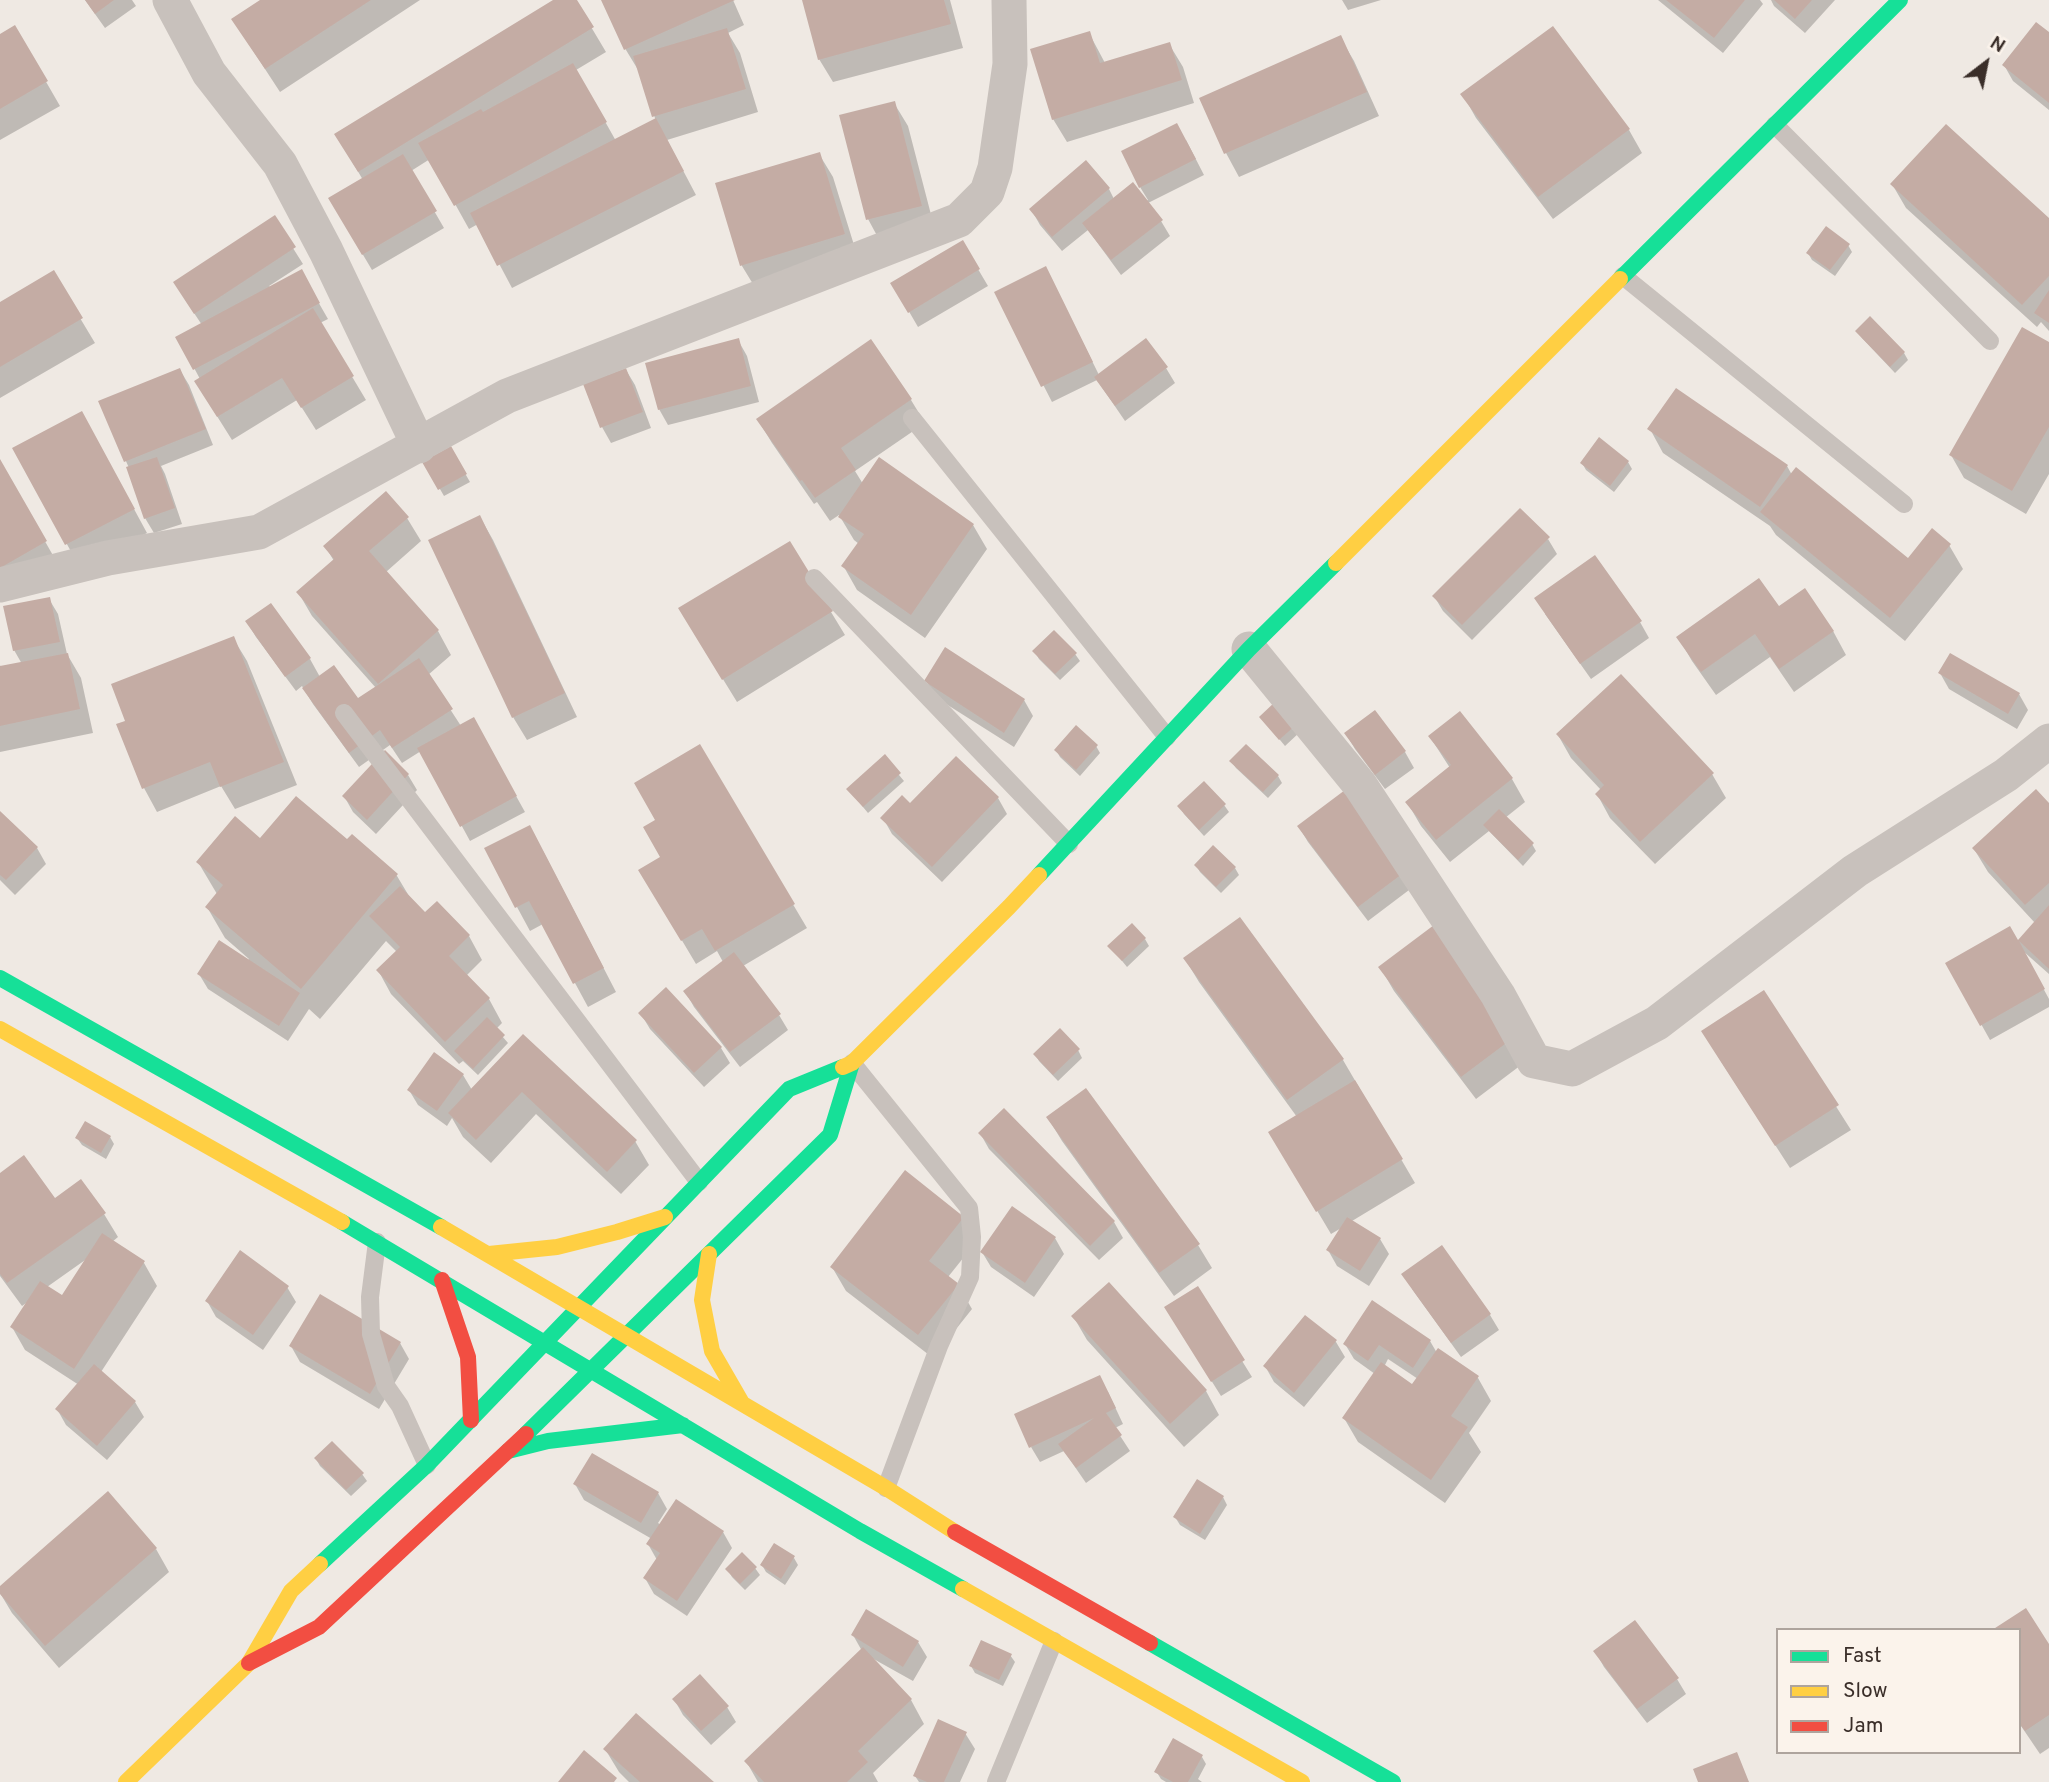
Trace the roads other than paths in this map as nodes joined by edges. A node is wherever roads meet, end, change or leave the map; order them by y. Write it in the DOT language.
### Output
graph roads {
  1 [pos="170,0"];
  2 [pos="1009,0"];
  3 [pos="1900,0"];
  4 [pos="1775,125"];
  5 [pos="1623,276"];
  6 [pos="1990,341"];
  7 [pos="912,418"];
  8 [pos="419,446"];
  9 [pos="1904,504"];
  10 [pos="814,578"];
  11 [pos="0,584"];
  12 [pos="1249,649"];
  13 [pos="344,713"];
  14 [pos="1167,737"];
  15 [pos="2049,741"];
  16 [pos="1069,844"];
  17 [pos="0,978"];
  18 [pos="0,1030"];
  19 [pos="852,1063"];
  20 [pos="699,1182"];
  21 [pos="665,1217"];
  22 [pos="377,1242"];
  23 [pos="489,1254"];
  24 [pos="709,1254"];
  25 [pos="442,1280"];
  26 [pos="579,1308"];
  27 [pos="628,1336"];
  28 [pos="547,1343"];
  29 [pos="591,1371"];
  30 [pos="743,1404"];
  31 [pos="471,1420"];
  32 [pos="683,1425"];
  33 [pos="508,1451"];
  34 [pos="427,1465"];
  35 [pos="886,1488"];
  36 [pos="1054,1641"];
  37 [pos="249,1663"];
  38 [pos="126,1782"];
  39 [pos="996,1782"];
  40 [pos="1302,1782"];
  41 [pos="1393,1782"];
  1 -- 8 [label="street"];
  2 -- 8 [label="street"];
  3 -- 4 [label="main road"];
  4 -- 5 [label="main road"];
  4 -- 6 [label="lane"];
  5 -- 9 [label="lane"];
  5 -- 12 [label="main road"];
  7 -- 14 [label="lane"];
  8 -- 11 [label="street"];
  10 -- 16 [label="lane"];
  12 -- 14 [label="main road"];
  12 -- 15 [label="street"];
  13 -- 20 [label="lane"];
  14 -- 16 [label="main road"];
  16 -- 19 [label="main road"];
  17 -- 23 [label="main road"];
  18 -- 22 [label="main road"];
  19 -- 20 [label="main road"];
  19 -- 24 [label="main road"];
  19 -- 35 [label="lane"];
  20 -- 21 [label="main road"];
  21 -- 23 [label="main road"];
  21 -- 26 [label="main road"];
  22 -- 25 [label="main road"];
  22 -- 34 [label="lane"];
  23 -- 26 [label="main road"];
  24 -- 27 [label="main road"];
  24 -- 30 [label="main road"];
  25 -- 28 [label="main road"];
  25 -- 31 [label="main road"];
  26 -- 27 [label="main road"];
  26 -- 28 [label="main road"];
  27 -- 29 [label="main road"];
  27 -- 30 [label="main road"];
  28 -- 29 [label="main road"];
  28 -- 31 [label="main road"];
  29 -- 32 [label="main road"];
  29 -- 33 [label="main road"];
  30 -- 35 [label="main road"];
  31 -- 34 [label="main road"];
  32 -- 33 [label="main road"];
  32 -- 36 [label="main road"];
  33 -- 37 [label="main road"];
  34 -- 37 [label="main road"];
  35 -- 41 [label="main road"];
  36 -- 39 [label="lane"];
  36 -- 40 [label="main road"];
  37 -- 38 [label="main road"];
}
